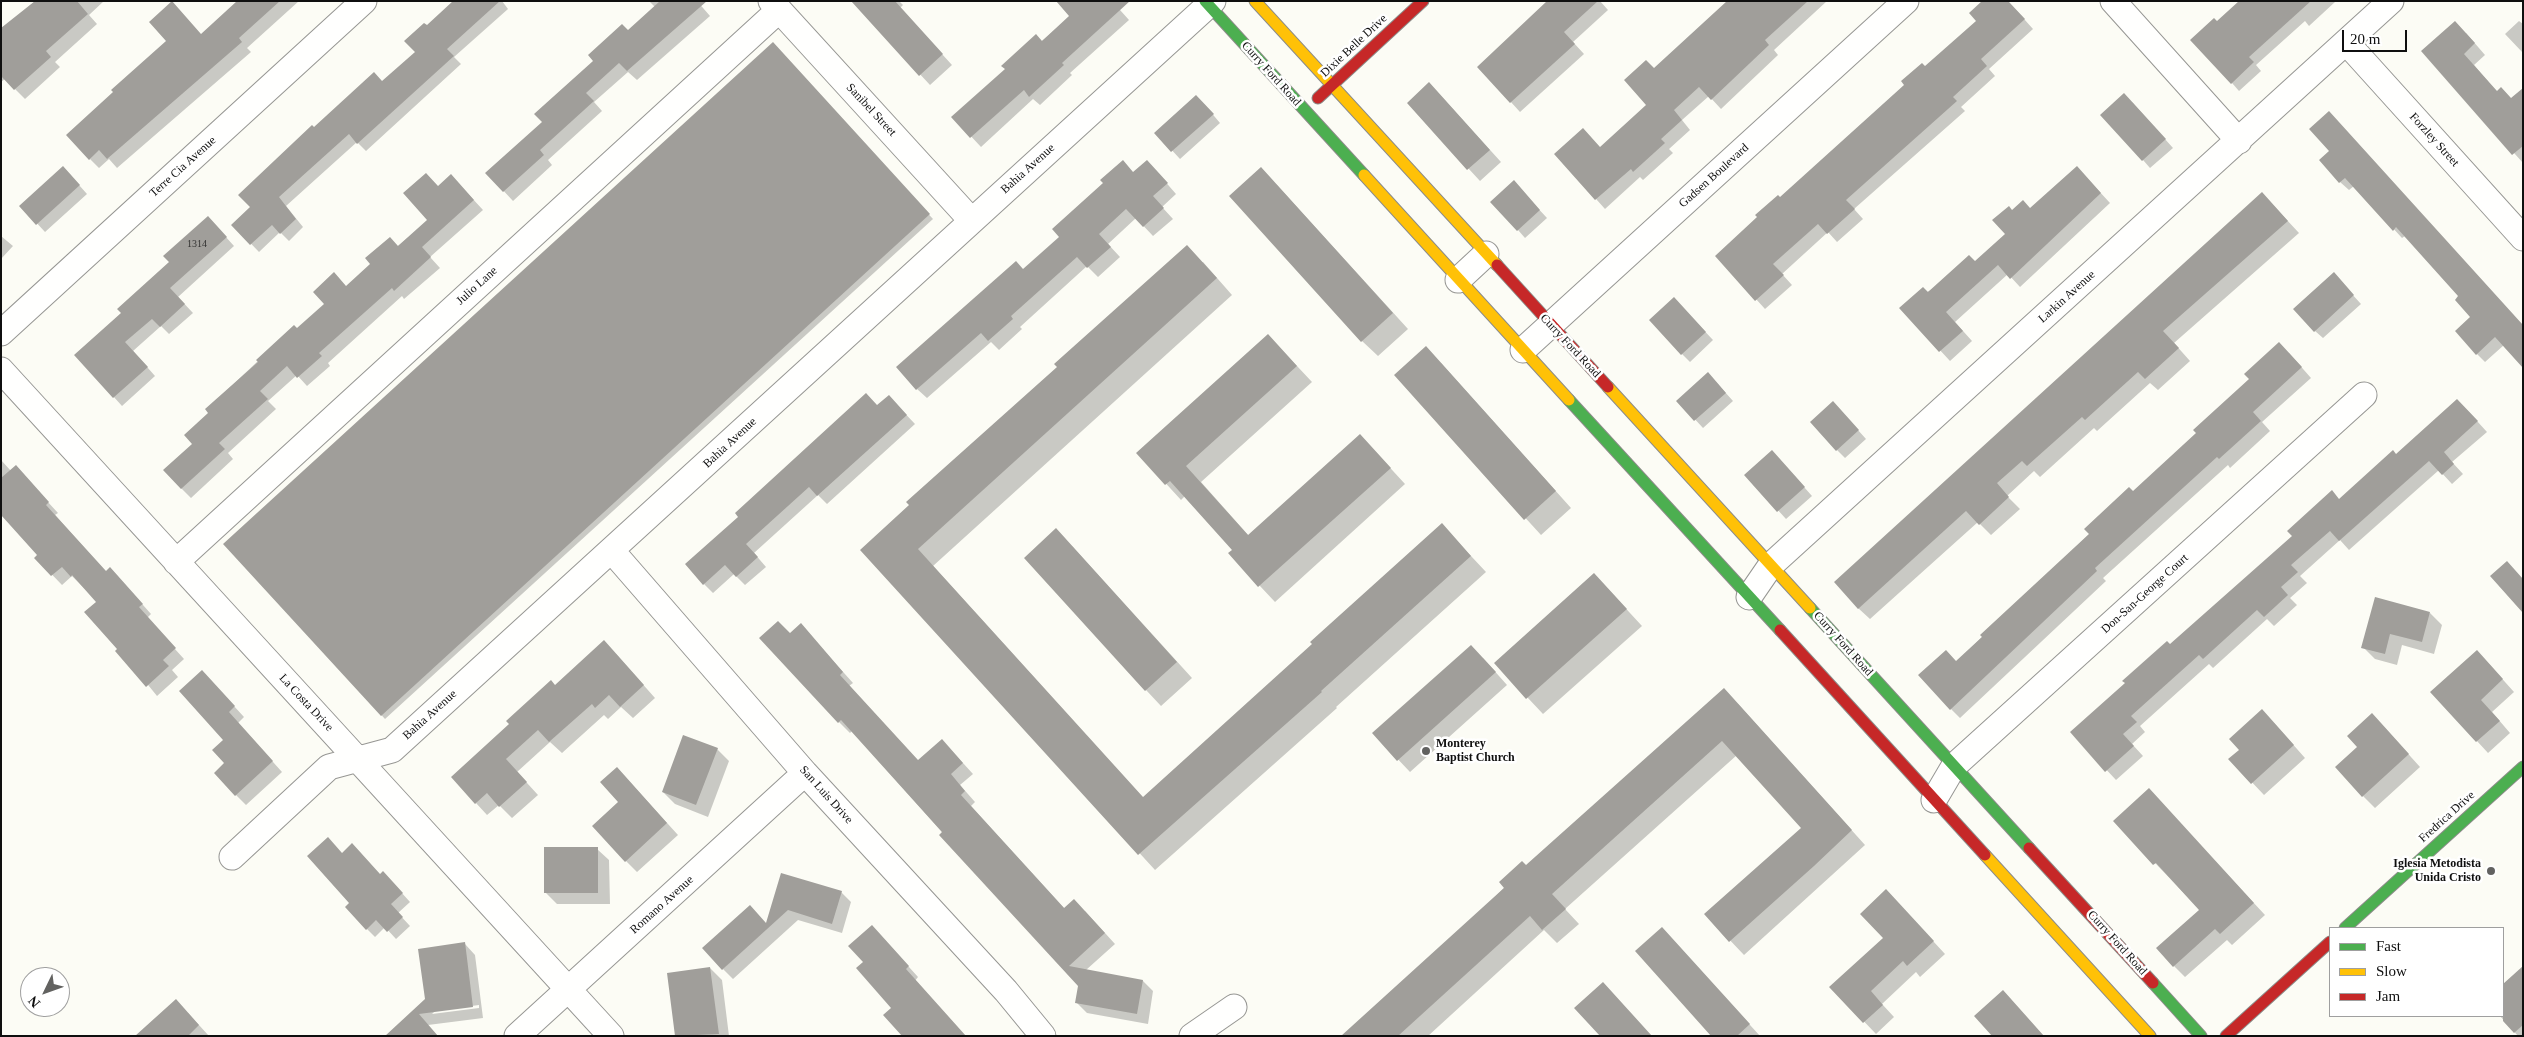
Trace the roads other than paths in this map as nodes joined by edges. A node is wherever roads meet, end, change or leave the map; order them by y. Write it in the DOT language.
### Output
graph roads {
  1 [pos="364,1"];
  2 [pos="1255,1"];
  3 [pos="1423,1"];
  4 [pos="1906,1"];
  5 [pos="2113,1"];
  6 [pos="2391,1"];
  7 [pos="1209,3"];
  8 [pos="775,6"];
  9 [pos="2346,42"];
  10 [pos="1331,86"];
  11 [pos="1303,110"];
  12 [pos="2239,141"];
  13 [pos="971,220"];
  14 [pos="2523,238"];
  15 [pos="1486,254"];
  16 [pos="1458,280"];
  17 [pos="1551,325"];
  18 [pos="1,333"];
  19 [pos="1522,350"];
  20 [pos="1,370"];
  21 [pos="2364,395"];
  22 [pos="612,551"];
  23 [pos="176,562"];
  24 [pos="1771,565"];
  25 [pos="1749,597"];
  26 [pos="359,760"];
  27 [pos="1954,766"];
  28 [pos="2523,766"];
  29 [pos="806,773"];
  30 [pos="1934,800"];
  31 [pos="232,857"];
  32 [pos="2346,927"];
  33 [pos="2329,943"];
  34 [pos="570,988"];
  35 [pos="1234,1007"];
  36 [pos="517,1036"];
  37 [pos="611,1036"];
  38 [pos="1043,1036"];
  39 [pos="1192,1036"];
  40 [pos="2150,1036"];
  41 [pos="2201,1036"];
  42 [pos="2226,1036"];
  1 -- 18 [label="street, Terre Cia Avenue"];
  2 -- 10 [label="main road, Curry Ford Road"];
  3 -- 10 [label="main road, Dixie Belle Drive"];
  4 -- 17 [label="street, Gadsen Boulevard"];
  5 -- 12 [label="street"];
  6 -- 9 [label="street, Larkin Avenue"];
  7 -- 11 [label="main road, Curry Ford Road"];
  7 -- 13 [label="street, Bahia Avenue"];
  8 -- 13 [label="street, Sanibel Street"];
  8 -- 23 [label="street, Julio Lane"];
  9 -- 12 [label="street, Larkin Avenue"];
  9 -- 14 [label="street, Forzley Street"];
  10 -- 11 [label="main road, Dixie Belle Drive"];
  10 -- 15 [label="main road, Curry Ford Road"];
  11 -- 16 [label="main road, Curry Ford Road"];
  12 -- 24 [label="street, Larkin Avenue"];
  13 -- 22 [label="street, Bahia Avenue"];
  15 -- 16 [label="street"];
  15 -- 17 [label="main road, Curry Ford Road"];
  16 -- 19 [label="main road, Curry Ford Road"];
  17 -- 19 [label="street, Gadsen Boulevard"];
  17 -- 24 [label="main road, Curry Ford Road"];
  19 -- 25 [label="main road, Curry Ford Road"];
  20 -- 23 [label="street, La Costa Drive"];
  21 -- 27 [label="street, Don-San-George Court"];
  22 -- 26 [label="street, Bahia Avenue"];
  22 -- 29 [label="street, San Luis Drive"];
  23 -- 26 [label="street, La Costa Drive"];
  24 -- 25 [label="street, Larkin Avenue"];
  24 -- 27 [label="main road, Curry Ford Road"];
  25 -- 30 [label="main road, Curry Ford Road"];
  26 -- 31 [label="street, Bahia Avenue"];
  26 -- 34 [label="street, La Costa Drive"];
  27 -- 30 [label="street, Don-San-George Court"];
  27 -- 41 [label="main road, Curry Ford Road"];
  28 -- 32 [label="main road, Fredrica Drive"];
  29 -- 34 [label="street, Romano Avenue"];
  29 -- 38 [label="street, San Luis Drive"];
  30 -- 40 [label="main road, Curry Ford Road"];
  33 -- 42 [label="main road"];
  34 -- 36 [label="street, Romano Avenue"];
  34 -- 37 [label="street, La Costa Drive"];
  35 -- 39 [label="street"];
}
